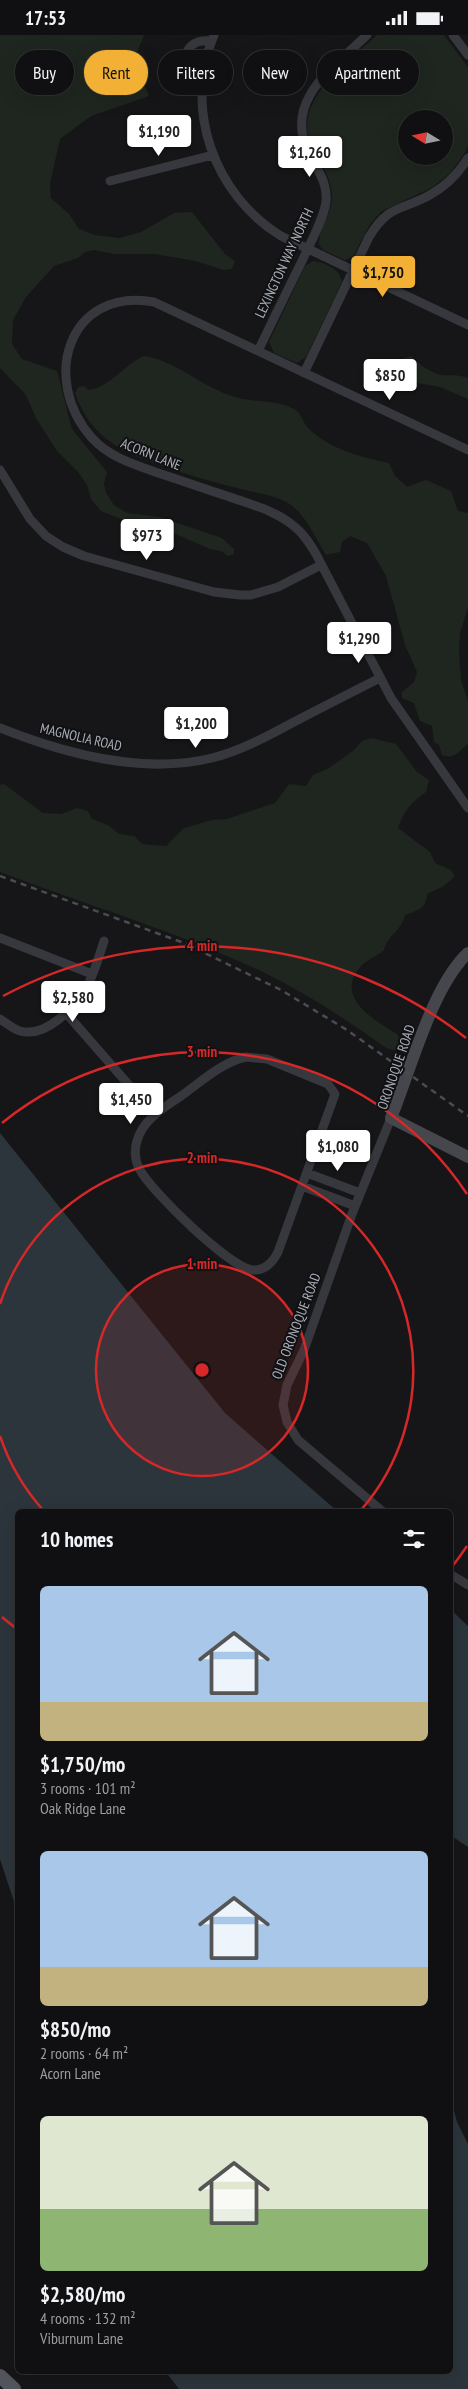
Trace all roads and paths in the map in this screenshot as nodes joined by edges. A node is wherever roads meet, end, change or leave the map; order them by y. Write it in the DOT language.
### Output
graph roads {
  1 [pos="367,35"];
  2 [pos="453,35"];
  3 [pos="212,38"];
  4 [pos="189,50"];
  5 [pos="468,55"];
  6 [pos="203,95"];
  7 [pos="213,155"];
  8 [pos="468,158"];
  9 [pos="110,181"];
  10 [pos="307,249"];
  11 [pos="353,271"];
  12 [pos="468,325"];
  13 [pos="258,351"];
  14 [pos="304,373"];
  15 [pos="468,451"];
  16 [pos="0,470"];
  17 [pos="321,565"];
  18 [pos="380,678"];
  19 [pos="0,728"];
  20 [pos="468,808"];
  21 [pos="0,938"];
  22 [pos="104,941"];
  23 [pos="468,953"];
  24 [pos="92,974"];
  25 [pos="66,1013"];
  26 [pos="0,1019"];
  27 [pos="155,1115"];
  28 [pos="391,1118"];
  29 [pos="468,1157"];
  30 [pos="307,1173"];
  31 [pos="302,1186"];
  32 [pos="360,1193"];
  33 [pos="355,1206"];
  34 [pos="380,1509"];
  35 [pos="453,1576"];
  36 [pos="468,1585"];
  37 [pos="0,2376"];
  38 [pos="14,2389"];
  1 -- 10 [label="street, LEXINGTON WAY NORTH"];
  2 -- 5 [label="street"];
  3 -- 4 [label="street"];
  6 -- 7 [label="street"];
  7 -- 9 [label="street"];
  7 -- 10 [label="street"];
  8 -- 11 [label="street"];
  10 -- 11 [label="street"];
  10 -- 13 [label="street, LEXINGTON WAY NORTH"];
  11 -- 12 [label="street"];
  11 -- 14 [label="street"];
  13 -- 14 [label="street, ACORN LANE"];
  13 -- 17 [label="street, ACORN LANE"];
  14 -- 15 [label="street, ACORN LANE"];
  16 -- 17 [label="street"];
  17 -- 18 [label="street, ACORN LANE"];
  18 -- 19 [label="street, MAGNOLIA ROAD"];
  18 -- 20 [label="street, ACORN LANE"];
  21 -- 24 [label="street"];
  22 -- 24 [label="street"];
  23 -- 28 [label="street, ORONOQUE ROAD"];
  24 -- 25 [label="street"];
  25 -- 26 [label="street"];
  25 -- 27 [label="street"];
  27 -- 30 [label="street"];
  27 -- 31 [label="street"];
  28 -- 29 [label="street, ORONOQUE ROAD"];
  28 -- 32 [label="street, OLD ORONOQUE ROAD"];
  30 -- 31 [label="street"];
  30 -- 32 [label="street"];
  31 -- 33 [label="street"];
  32 -- 33 [label="street, OLD ORONOQUE ROAD"];
  33 -- 34 [label="street, OLD ORONOQUE ROAD"];
  35 -- 36 [label="street"];
  37 -- 38 [label="main road"];
}
